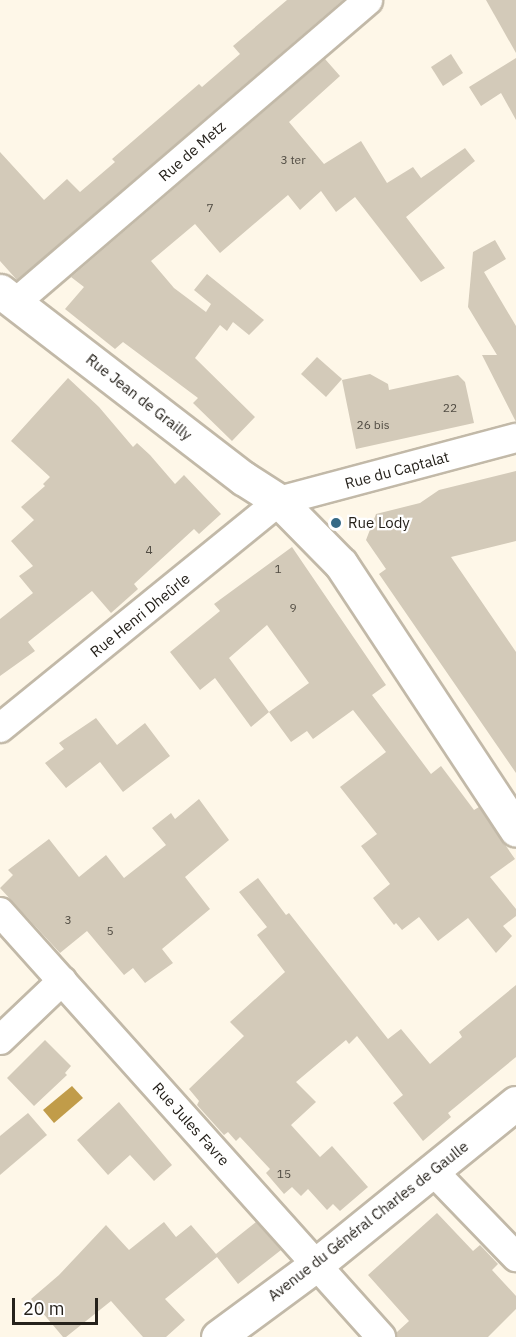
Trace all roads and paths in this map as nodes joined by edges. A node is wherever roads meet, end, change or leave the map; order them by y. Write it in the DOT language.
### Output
graph roads {
  1 [pos="368,0"];
  2 [pos="8,297"];
  3 [pos="516,438"];
  4 [pos="279,501"];
  5 [pos="0,728"];
  6 [pos="516,829"];
  7 [pos="0,912"];
  8 [pos="62,981"];
  9 [pos="0,1040"];
  10 [pos="516,1103"];
  11 [pos="433,1171"];
  12 [pos="516,1257"];
  13 [pos="317,1264"];
  14 [pos="218,1337"];
  15 [pos="381,1337"];
  1 -- 2 [label="street, Rue de Metz"];
  2 -- 4 [label="street, Rue Jean de Grailly"];
  3 -- 4 [label="street, Rue du Captalat"];
  4 -- 5 [label="street, Rue Henri Dheûrle"];
  4 -- 6 [label="street"];
  7 -- 8 [label="street, Rue Jules Favre"];
  8 -- 9 [label="street"];
  8 -- 13 [label="street, Rue Jules Favre"];
  10 -- 11 [label="street, Avenue du Général Charles de Gaulle"];
  11 -- 12 [label="street"];
  11 -- 13 [label="street, Avenue du Général Charles de Gaulle"];
  13 -- 14 [label="street, Avenue du Général Charles de Gaulle"];
  13 -- 15 [label="street, Rue Jules Favre"];
}
